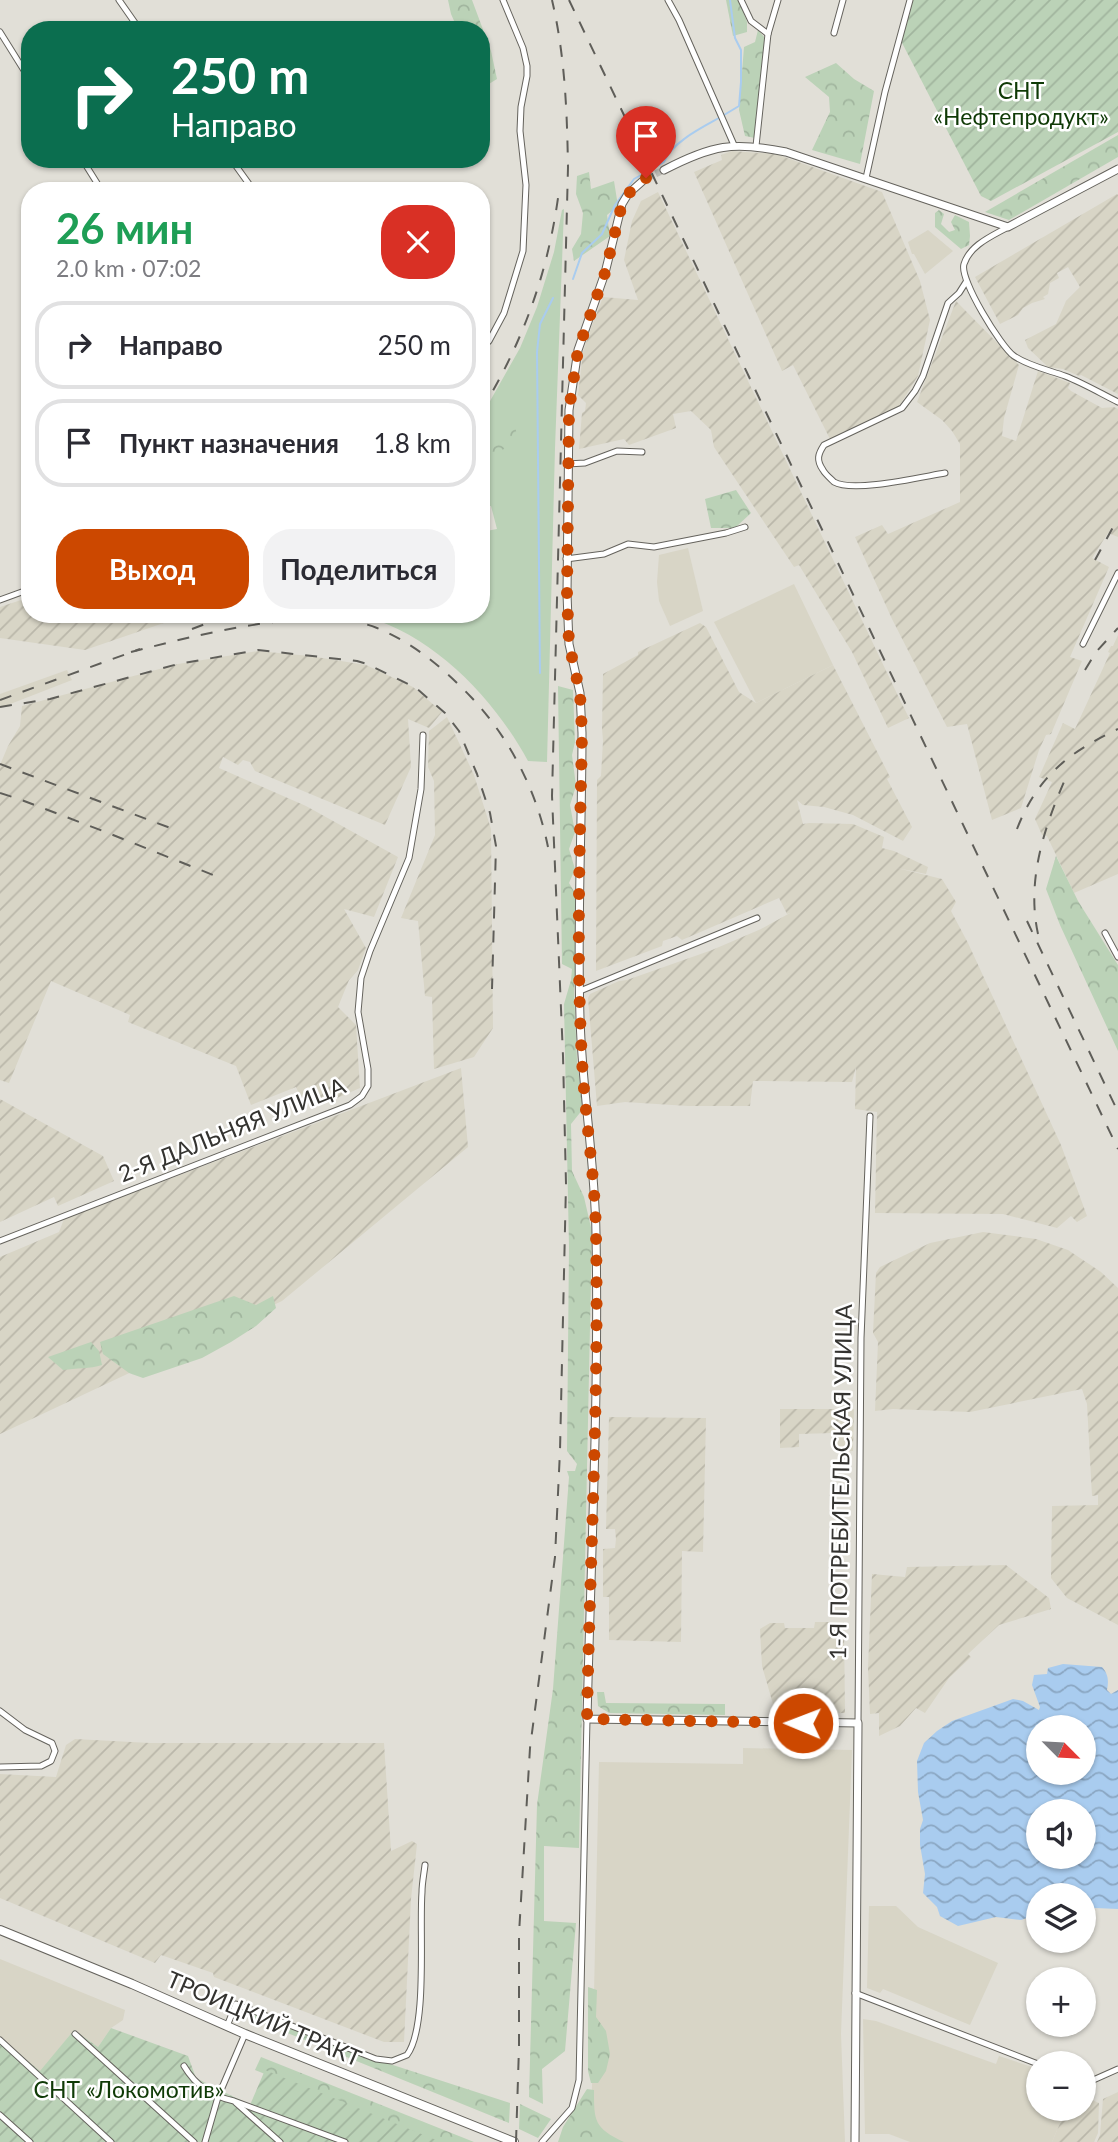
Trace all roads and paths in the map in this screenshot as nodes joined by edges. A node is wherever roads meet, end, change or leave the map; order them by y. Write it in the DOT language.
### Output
graph roads {
  1 [pos="119,0"];
  2 [pos="503,0"];
  3 [pos="668,0"];
  4 [pos="741,0"];
  5 [pos="778,0"];
  6 [pos="843,0"];
  7 [pos="910,0"];
  8 [pos="134,21"];
  9 [pos="0,32"];
  10 [pos="834,33"];
  11 [pos="768,34"];
  12 [pos="21,66"];
  13 [pos="734,145"];
  14 [pos="756,146"];
  15 [pos="1118,169"];
  16 [pos="664,170"];
  17 [pos="646,178"];
  18 [pos="866,178"];
  19 [pos="1008,227"];
  20 [pos="966,282"];
  21 [pos="490,337"];
  22 [pos="1118,402"];
  23 [pos="642,452"];
  24 [pos="567,464"];
  25 [pos="944,473"];
  26 [pos="745,527"];
  27 [pos="566,559"];
  28 [pos="1118,572"];
  29 [pos="21,592"];
  30 [pos="0,600"];
  31 [pos="1083,644"];
  32 [pos="423,735"];
  33 [pos="757,918"];
  34 [pos="1105,933"];
  35 [pos="1118,957"];
  36 [pos="580,991"];
  37 [pos="870,1116"];
  38 [pos="0,1241"];
  39 [pos="0,1711"];
  40 [pos="587,1719"];
  41 [pos="858,1723"];
  42 [pos="0,1767"];
  43 [pos="425,1865"];
  44 [pos="0,1930"];
  45 [pos="855,1993"];
  46 [pos="227,2026"];
  47 [pos="75,2034"];
  48 [pos="245,2034"];
  49 [pos="0,2040"];
  50 [pos="1026,2059"];
  51 [pos="184,2066"];
  52 [pos="1118,2069"];
  53 [pos="1096,2079"];
  54 [pos="218,2097"];
  55 [pos="234,2101"];
  56 [pos="0,2115"];
  57 [pos="30,2142"];
  58 [pos="111,2142"];
  59 [pos="194,2142"];
  60 [pos="205,2142"];
  61 [pos="279,2142"];
  62 [pos="345,2142"];
  63 [pos="514,2142"];
  64 [pos="542,2142"];
  65 [pos="855,2142"];
  1 -- 8 [label="street"];
  2 -- 21 [label="street"];
  3 -- 13 [label="street"];
  4 -- 11 [label="street"];
  5 -- 11 [label="street"];
  6 -- 10 [label="street"];
  7 -- 18 [label="street"];
  9 -- 12 [label="street"];
  11 -- 14 [label="street"];
  13 -- 14 [label="street"];
  13 -- 16 [label="street"];
  14 -- 18 [label="street"];
  15 -- 19 [label="street"];
  17 -- 24 [label="street"];
  18 -- 19 [label="street"];
  19 -- 20 [label="street"];
  20 -- 22 [label="street"];
  20 -- 25 [label="street"];
  23 -- 24 [label="street"];
  24 -- 27 [label="street"];
  26 -- 27 [label="street"];
  27 -- 36 [label="street"];
  28 -- 31 [label="street"];
  29 -- 30 [label="street"];
  32 -- 38 [label="street, 2-Я ДАЛЬНЯЯ УЛИЦА"];
  33 -- 36 [label="street"];
  34 -- 35 [label="street"];
  36 -- 40 [label="street"];
  37 -- 41 [label="street, 1-Я ПОТРЕБИТЕЛЬСКАЯ УЛИЦА"];
  39 -- 42 [label="street"];
  40 -- 41 [label="street"];
  40 -- 64 [label="street"];
  41 -- 45 [label="street, 1-Я ПОТРЕБИТЕЛЬСКАЯ УЛИЦА"];
  43 -- 46 [label="street"];
  44 -- 46 [label="main road, ТРОИЦКИЙ ТРАКТ"];
  45 -- 50 [label="street"];
  45 -- 65 [label="street, 1-Я ПОТРЕБИТЕЛЬСКАЯ УЛИЦА"];
  46 -- 48 [label="main road, ТРОИЦКИЙ ТРАКТ"];
  47 -- 59 [label="street"];
  48 -- 54 [label="street"];
  48 -- 63 [label="main road, ТРОИЦКИЙ ТРАКТ"];
  49 -- 58 [label="street"];
  51 -- 54 [label="street"];
  52 -- 53 [label="street"];
  54 -- 55 [label="street"];
  54 -- 60 [label="street"];
  55 -- 61 [label="street"];
  55 -- 62 [label="street"];
  56 -- 57 [label="street"];
}
